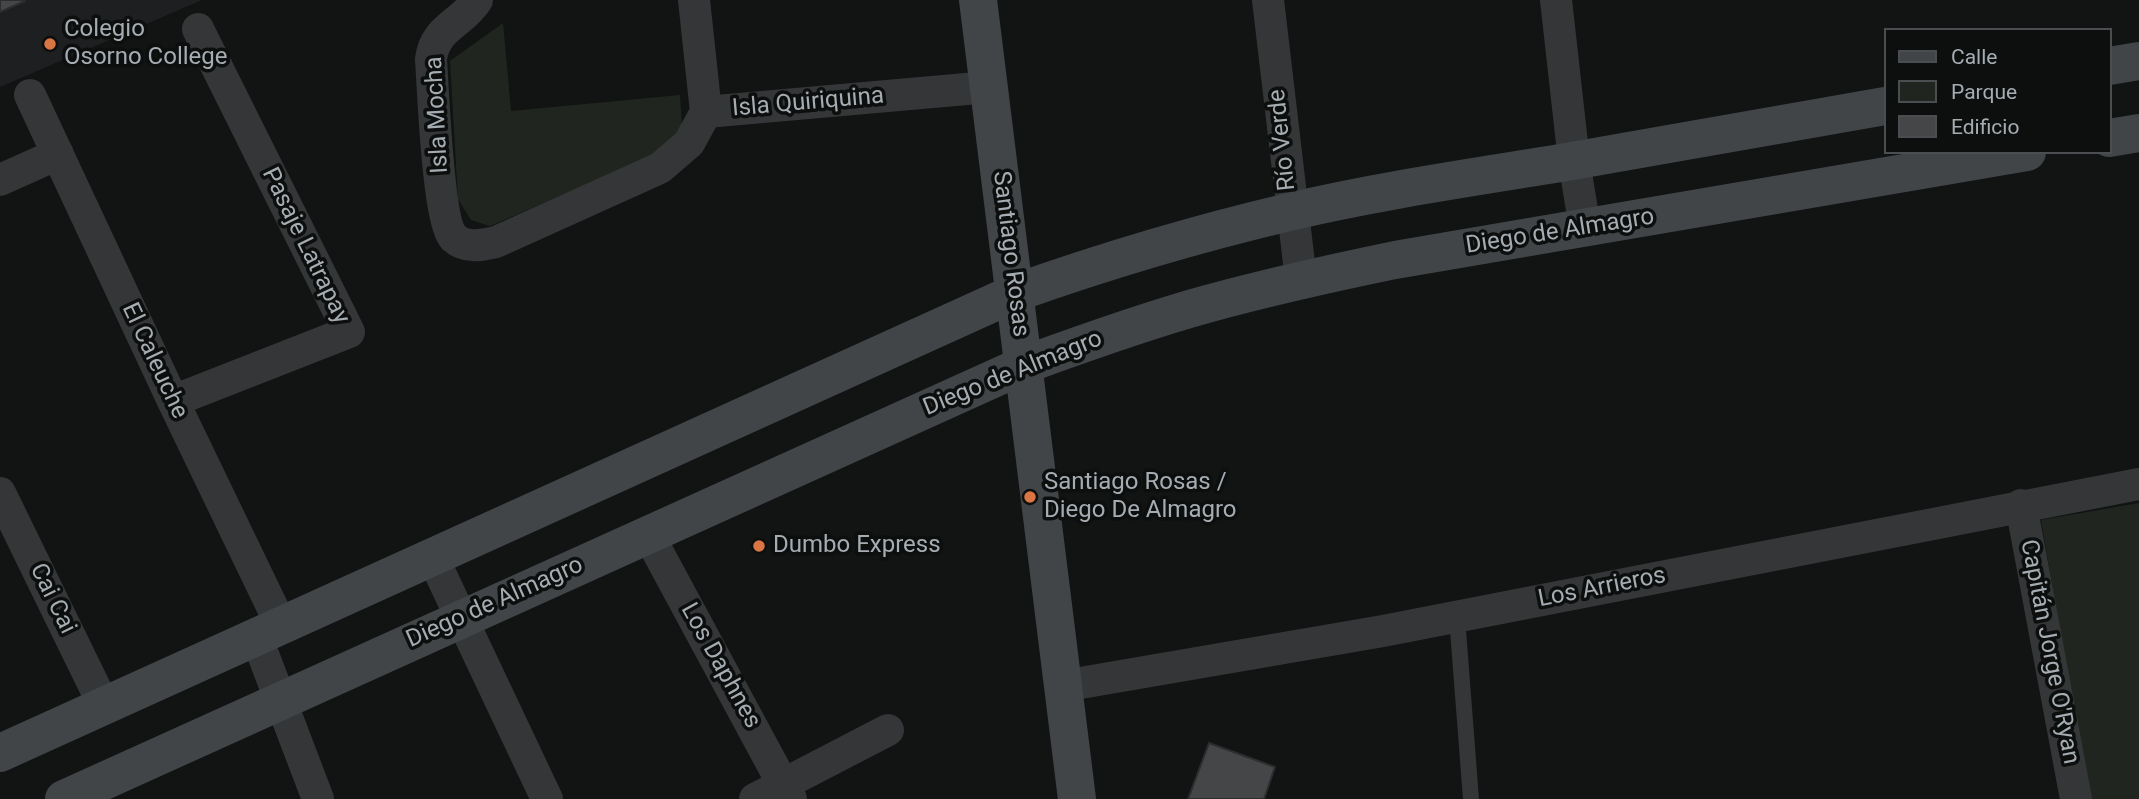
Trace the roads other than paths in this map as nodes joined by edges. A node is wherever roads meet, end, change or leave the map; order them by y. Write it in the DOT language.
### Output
graph roads {
  1 [pos="477,0"];
  2 [pos="694,0"];
  3 [pos="978,0"];
  4 [pos="1268,0"];
  5 [pos="1556,0"];
  6 [pos="198,29"];
  7 [pos="2139,61"];
  8 [pos="2111,66"];
  9 [pos="989,87"];
  10 [pos="30,96"];
  11 [pos="1884,106"];
  12 [pos="706,112"];
  13 [pos="2139,133"];
  14 [pos="2111,138"];
  15 [pos="58,154"];
  16 [pos="2016,154"];
  17 [pos="1574,161"];
  18 [pos="0,180"];
  19 [pos="1291,212"];
  20 [pos="1585,229"];
  21 [pos="461,242"];
  22 [pos="1301,280"];
  23 [pos="1014,293"];
  24 [pos="1024,365"];
  25 [pos="173,401"];
  26 [pos="2139,484"];
  27 [pos="0,493"];
  28 [pos="2021,505"];
  29 [pos="648,534"];
  30 [pos="432,556"];
  31 [pos="1457,617"];
  32 [pos="460,619"];
  33 [pos="269,630"];
  34 [pos="1063,686"];
  35 [pos="279,701"];
  36 [pos="104,706"];
  37 [pos="888,730"];
  38 [pos="0,753"];
  39 [pos="788,792"];
  40 [pos="64,799"];
  41 [pos="318,799"];
  42 [pos="547,799"];
  43 [pos="755,799"];
  44 [pos="1077,799"];
  45 [pos="1471,799"];
  46 [pos="2076,799"];
  1 -- 21 [label="street, Isla Mocha"];
  2 -- 12 [label="street"];
  3 -- 9 [label="main road, Santiago Rosas"];
  4 -- 19 [label="street, Río Verde"];
  5 -- 17 [label="street"];
  6 -- 25 [label="street, Pasaje Latrapay"];
  7 -- 8 [label="main road"];
  9 -- 12 [label="street, Isla Quiriquina"];
  9 -- 23 [label="main road, Santiago Rosas"];
  10 -- 15 [label="street, El Caleuche"];
  11 -- 17 [label="main road"];
  12 -- 21 [label="street, Isla Quiriquina"];
  13 -- 14 [label="main road"];
  15 -- 18 [label="street"];
  15 -- 25 [label="street, El Caleuche"];
  16 -- 20 [label="main road, Diego de Almagro"];
  17 -- 19 [label="main road"];
  17 -- 20 [label="street"];
  19 -- 22 [label="street, Río Verde"];
  19 -- 23 [label="main road"];
  20 -- 22 [label="main road, Diego de Almagro"];
  22 -- 24 [label="main road, Diego de Almagro"];
  23 -- 24 [label="main road, Santiago Rosas"];
  23 -- 30 [label="main road"];
  24 -- 29 [label="main road, Diego de Almagro"];
  24 -- 34 [label="main road, Santiago Rosas"];
  25 -- 33 [label="street, El Caleuche"];
  26 -- 28 [label="street, Los Arrieros"];
  27 -- 36 [label="street, Cai Cai"];
  28 -- 31 [label="street, Los Arrieros"];
  28 -- 46 [label="street, Capitán Jorge O'Ryan"];
  29 -- 32 [label="main road, Diego de Almagro"];
  29 -- 39 [label="street, Los Daphnes"];
  30 -- 32 [label="street"];
  30 -- 33 [label="main road"];
  31 -- 34 [label="street, Los Arrieros"];
  31 -- 45 [label="lane"];
  32 -- 35 [label="main road, Diego de Almagro"];
  32 -- 42 [label="street"];
  33 -- 35 [label="street, El Caleuche"];
  33 -- 36 [label="main road"];
  34 -- 44 [label="main road, Santiago Rosas"];
  35 -- 40 [label="main road, Diego de Almagro"];
  35 -- 41 [label="street, El Caleuche"];
  36 -- 38 [label="main road"];
  37 -- 39 [label="street"];
  39 -- 43 [label="street"];
}
